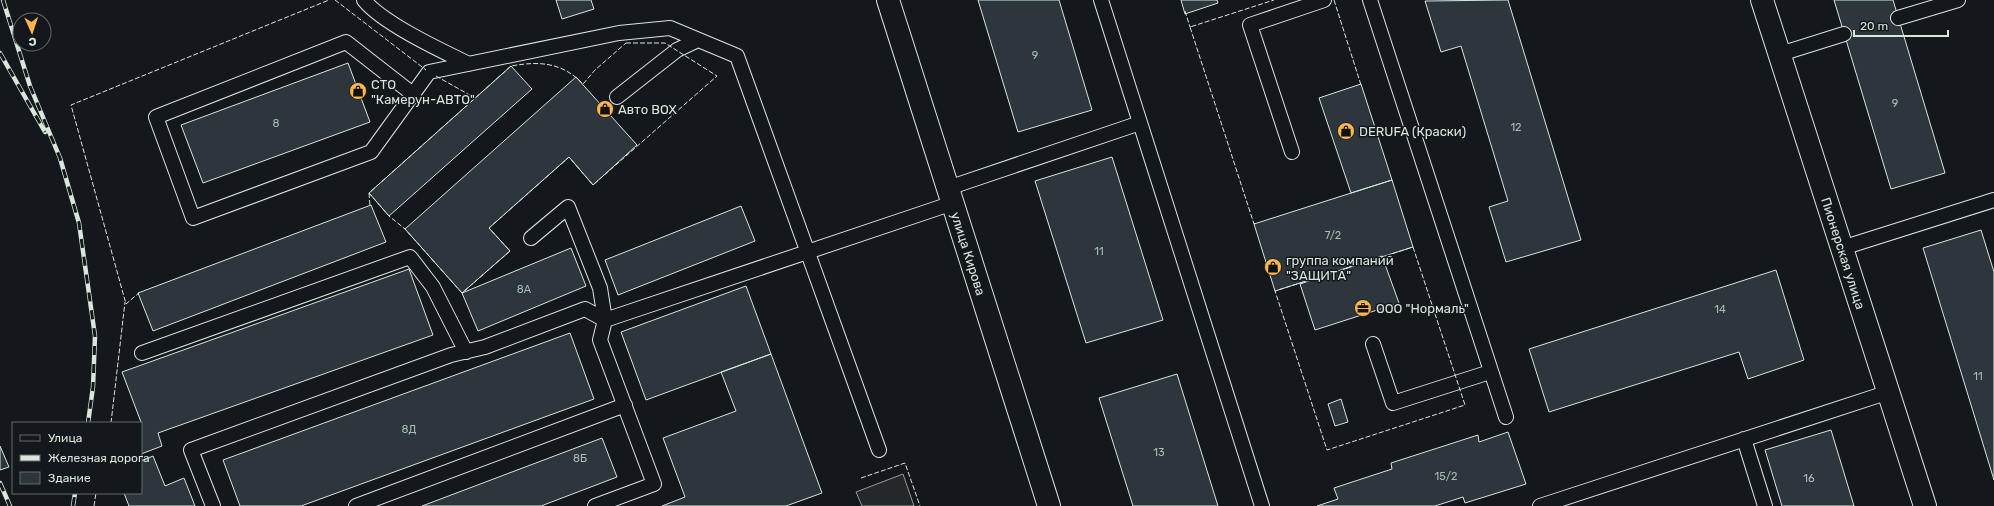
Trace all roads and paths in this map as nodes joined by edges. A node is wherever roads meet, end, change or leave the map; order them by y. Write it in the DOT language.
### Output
graph roads {
  1 [pos="364,0"];
  2 [pos="888,0"];
  3 [pos="1102,0"];
  4 [pos="1324,0"];
  5 [pos="1370,0"];
  6 [pos="1762,0"];
  7 [pos="1958,0"];
  8 [pos="1898,18"];
  9 [pos="1844,34"];
  10 [pos="698,40"];
  11 [pos="1780,54"];
  12 [pos="469,64"];
  13 [pos="414,95"];
  14 [pos="617,97"];
  15 [pos="1140,123"];
  16 [pos="1292,152"];
  17 [pos="950,195"];
  18 [pos="1994,200"];
  19 [pos="531,238"];
  20 [pos="1842,248"];
  21 [pos="808,251"];
  22 [pos="605,320"];
  23 [pos="1373,344"];
  24 [pos="466,352"];
  25 [pos="142,353"];
  26 [pos="1490,372"];
  27 [pos="1889,392"];
  28 [pos="625,405"];
  29 [pos="1506,418"];
  30 [pos="1744,439"];
  31 [pos="880,450"];
  32 [pos="213,506"];
  33 [pos="356,506"];
  34 [pos="595,506"];
  35 [pos="1049,506"];
  36 [pos="1262,506"];
  37 [pos="1540,506"];
  38 [pos="1764,506"];
  39 [pos="1925,506"];
  1 -- 12 [label="lane"];
  2 -- 17 [label="street, улица Кирова"];
  3 -- 15 [label="lane"];
  4 -- 16 [label="lane"];
  5 -- 26 [label="lane"];
  6 -- 11 [label="street, Пионерская улица"];
  7 -- 8 [label="lane"];
  9 -- 11 [label="lane"];
  10 -- 12 [label="lane"];
  10 -- 14 [label="lane"];
  10 -- 21 [label="lane"];
  11 -- 20 [label="street, Пионерская улица"];
  12 -- 13 [label="lane"];
  13 -- 13 [label="lane"];
  15 -- 17 [label="lane"];
  15 -- 36 [label="lane"];
  17 -- 21 [label="lane"];
  17 -- 35 [label="street, улица Кирова"];
  18 -- 20 [label="lane"];
  19 -- 22 [label="lane"];
  20 -- 27 [label="street, Пионерская улица"];
  21 -- 22 [label="lane"];
  21 -- 31 [label="lane"];
  22 -- 24 [label="lane"];
  22 -- 28 [label="lane"];
  23 -- 26 [label="lane"];
  24 -- 25 [label="lane"];
  24 -- 32 [label="lane"];
  26 -- 29 [label="lane"];
  27 -- 30 [label="lane"];
  27 -- 39 [label="street, Пионерская улица"];
  28 -- 33 [label="lane"];
  28 -- 34 [label="lane"];
  30 -- 37 [label="lane"];
  30 -- 38 [label="lane"];
}
